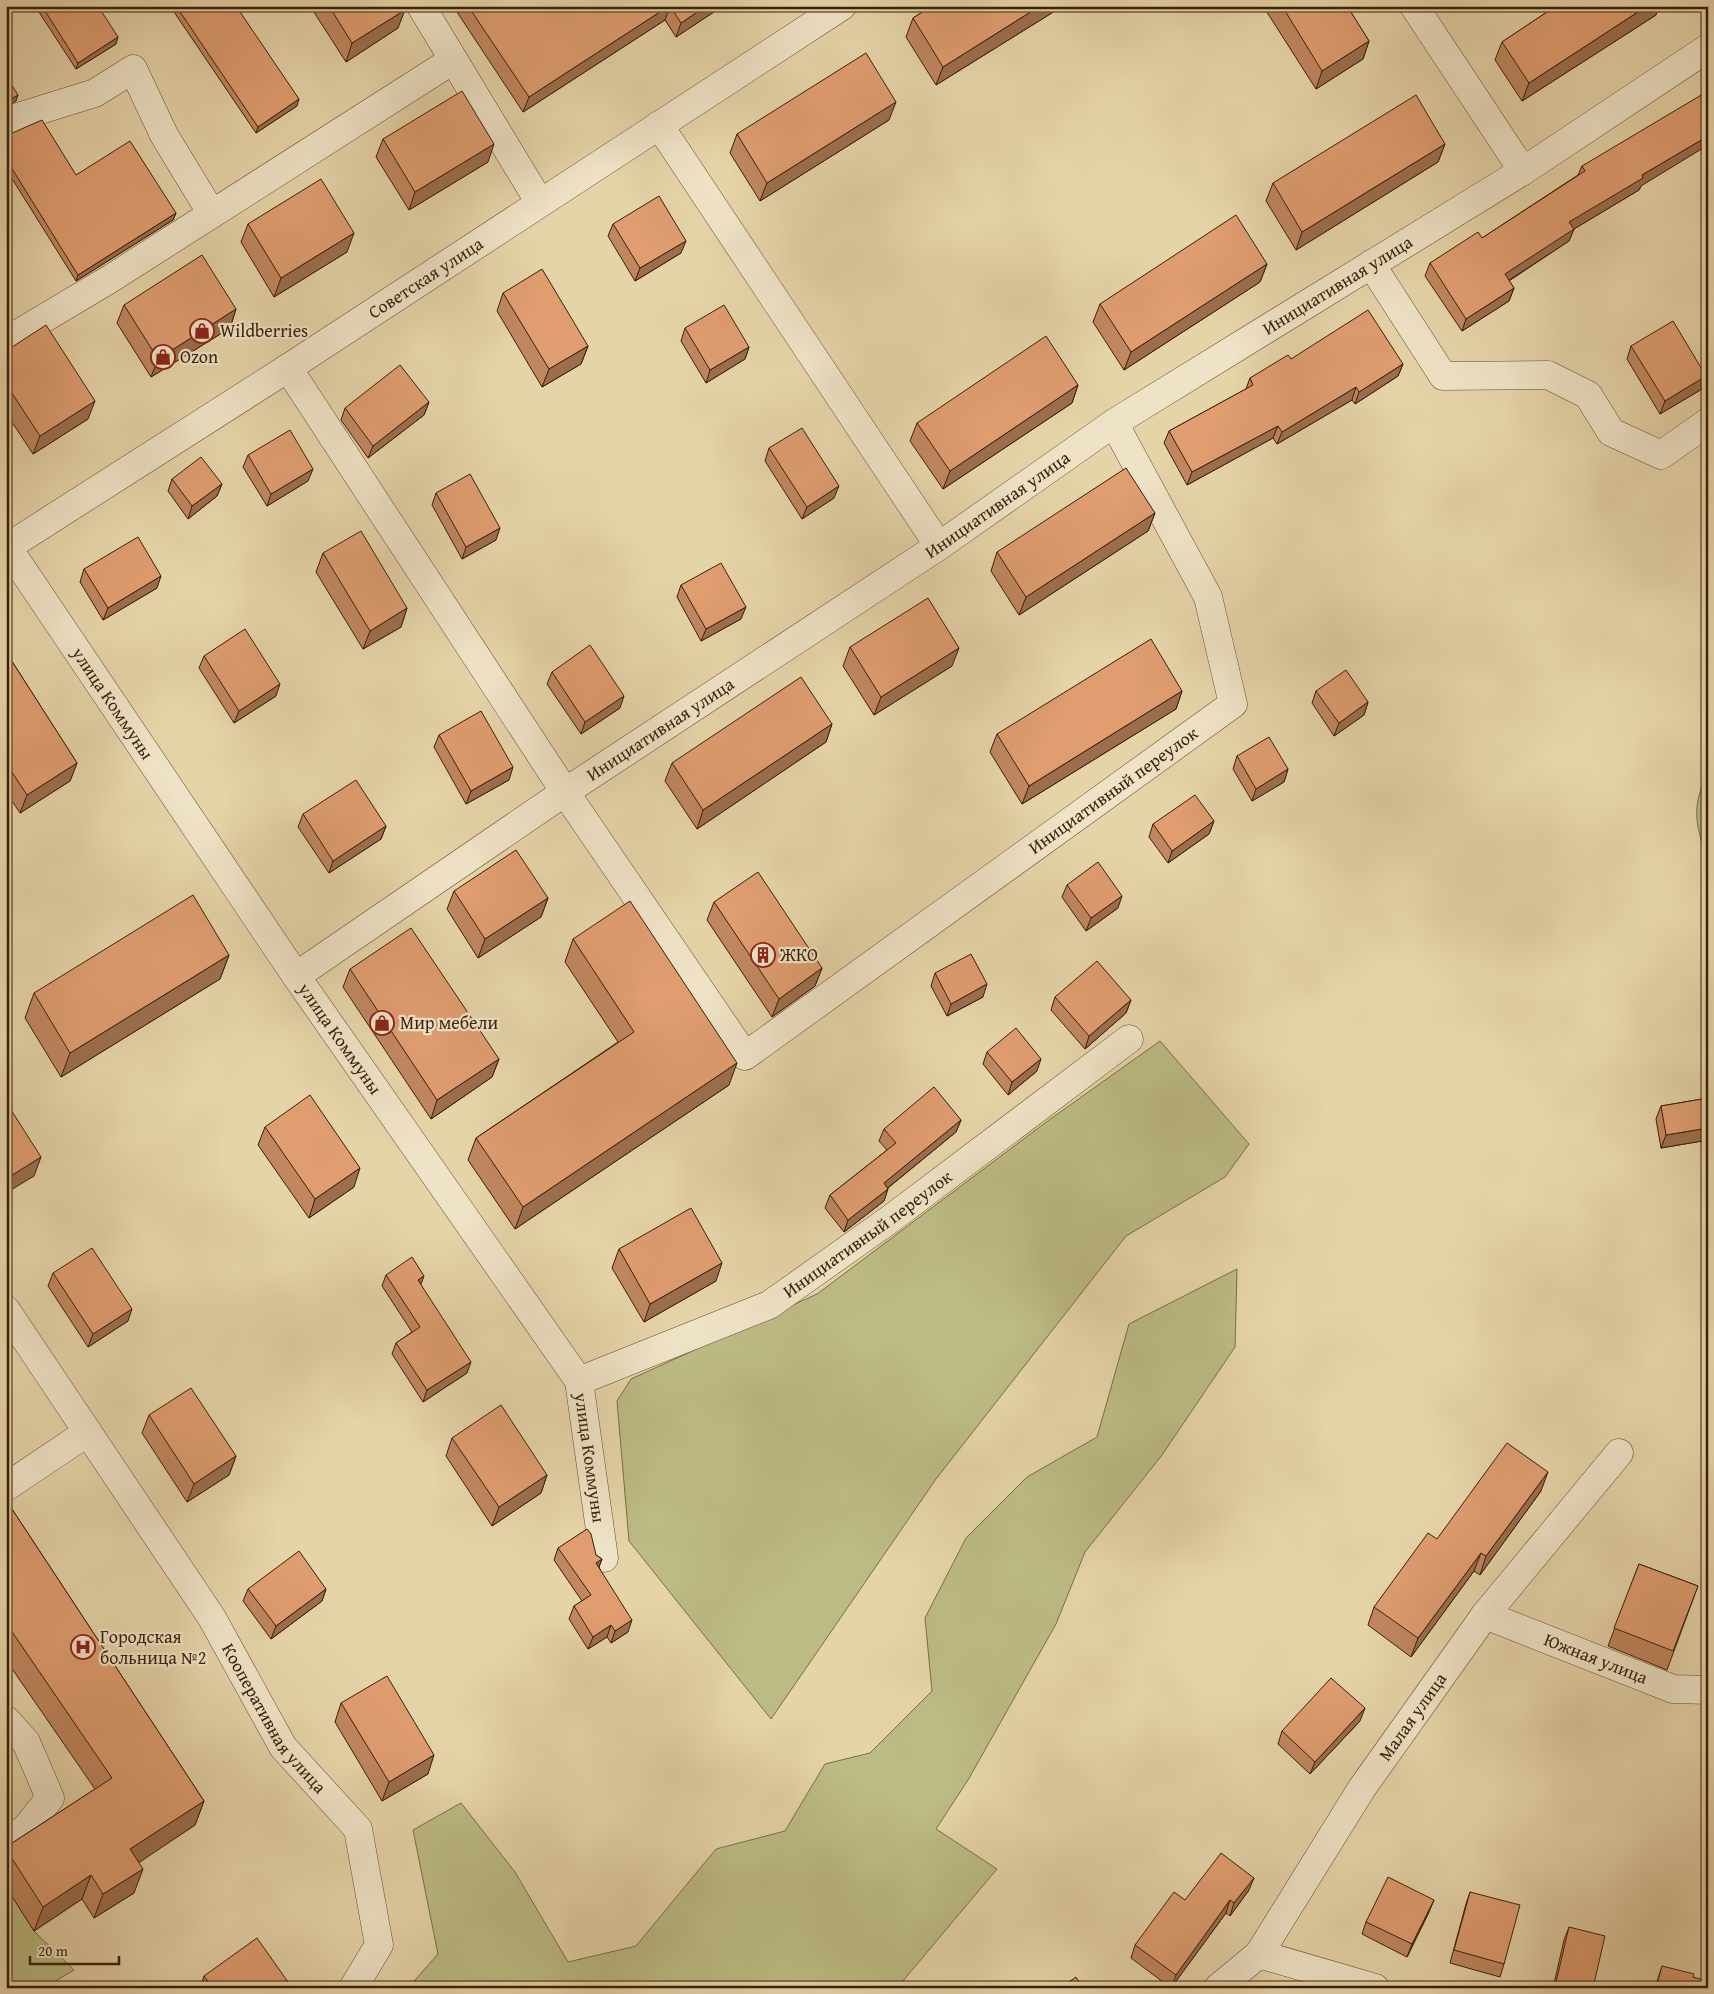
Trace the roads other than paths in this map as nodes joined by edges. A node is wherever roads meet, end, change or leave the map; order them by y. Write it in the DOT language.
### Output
graph roads {
  1 [pos="420,6"];
  2 [pos="1414,6"];
  3 [pos="830,9"];
  4 [pos="1708,48"];
  5 [pos="453,60"];
  6 [pos="6,125"];
  7 [pos="658,125"];
  8 [pos="1523,171"];
  9 [pos="540,203"];
  10 [pos="212,214"];
  11 [pos="1371,264"];
  12 [pos="6,341"];
  13 [pos="288,368"];
  14 [pos="1708,422"];
  15 [pos="1114,423"];
  16 [pos="939,546"];
  17 [pos="7,547"];
  18 [pos="565,792"];
  19 [pos="296,976"];
  20 [pos="1129,1039"];
  21 [pos="6,1310"];
  22 [pos="579,1381"];
  23 [pos="88,1432"];
  24 [pos="1619,1452"];
  25 [pos="6,1488"];
  26 [pos="604,1558"];
  27 [pos="1485,1615"];
  28 [pos="1708,1690"];
  29 [pos="6,1720"];
  30 [pos="6,1840"];
  31 [pos="1259,1954"];
  32 [pos="353,1988"];
  33 [pos="1218,1988"];
  34 [pos="1375,1988"];
  1 -- 5 [label="street"];
  2 -- 8 [label="street"];
  3 -- 7 [label="street, Советская улица"];
  4 -- 8 [label="street, Инициативная улица"];
  5 -- 9 [label="street"];
  5 -- 10 [label="street"];
  6 -- 10 [label="street"];
  7 -- 9 [label="street, Советская улица"];
  7 -- 16 [label="street"];
  8 -- 11 [label="street, Инициативная улица"];
  9 -- 13 [label="street, Советская улица"];
  10 -- 12 [label="street"];
  11 -- 14 [label="street"];
  11 -- 15 [label="street, Инициативная улица"];
  13 -- 17 [label="street, Советская улица"];
  13 -- 18 [label="street"];
  15 -- 16 [label="street, Инициативная улица"];
  15 -- 18 [label="street, Инициативный переулок"];
  16 -- 18 [label="street, Инициативная улица"];
  17 -- 19 [label="street, улица Коммуны"];
  18 -- 19 [label="street, Инициативная улица"];
  19 -- 22 [label="street, улица Коммуны"];
  20 -- 22 [label="street, Инициативный переулок"];
  21 -- 23 [label="street, Кооперативная улица"];
  22 -- 26 [label="street, улица Коммуны"];
  23 -- 25 [label="street"];
  23 -- 32 [label="street, Кооперативная улица"];
  24 -- 27 [label="street, Малая улица"];
  27 -- 28 [label="street, Южная улица"];
  27 -- 31 [label="street, Малая улица"];
  29 -- 30 [label="street"];
  31 -- 33 [label="street, Малая улица"];
  31 -- 34 [label="street"];
}
